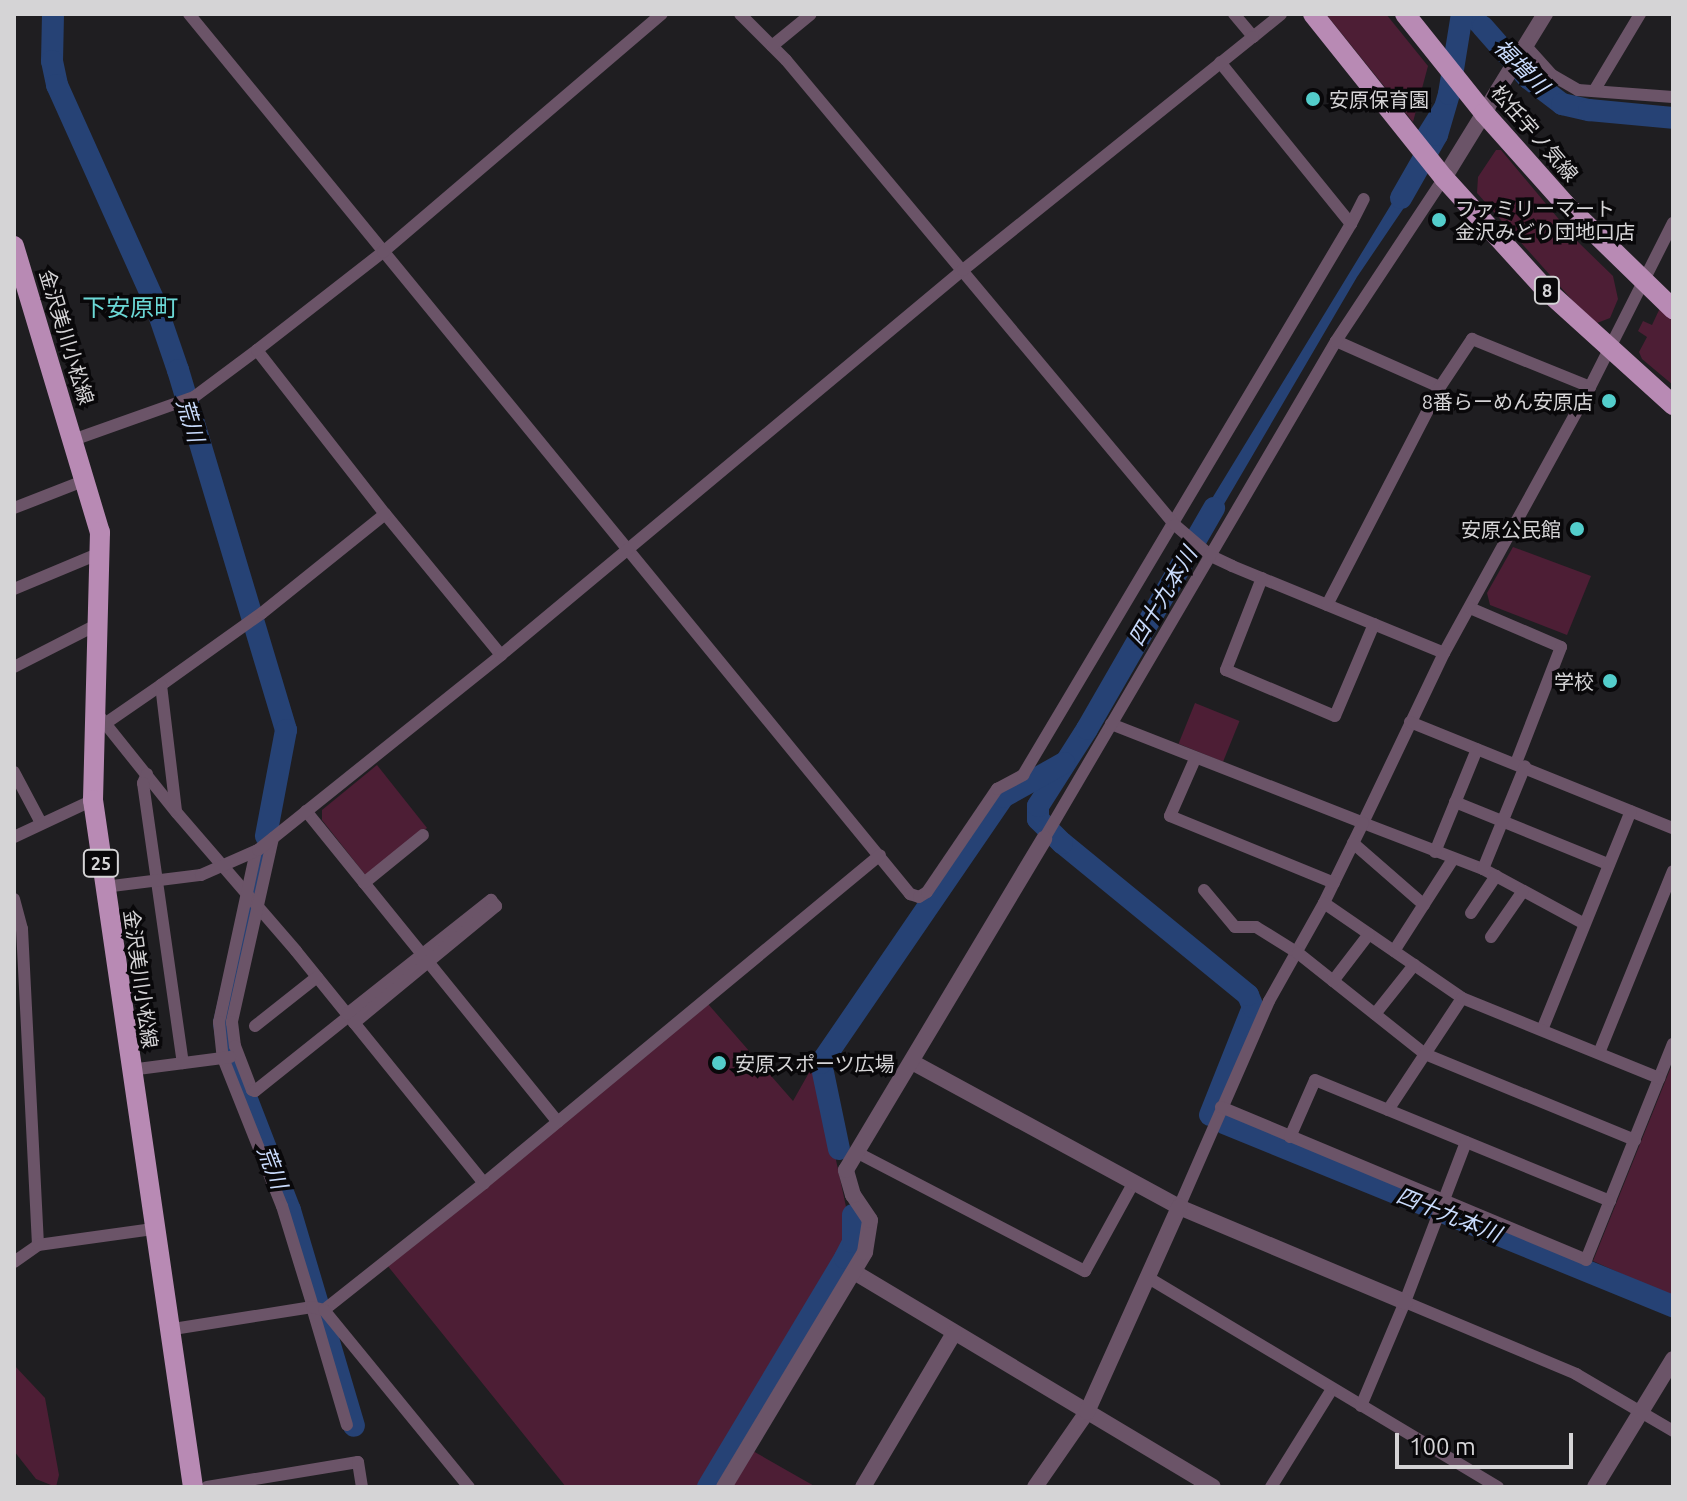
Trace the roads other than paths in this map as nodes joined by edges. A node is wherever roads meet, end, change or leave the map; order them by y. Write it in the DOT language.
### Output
graph roads {
  1 [pos="189,14"];
  2 [pos="662,14"];
  3 [pos="740,14"];
  4 [pos="811,14"];
  5 [pos="1234,14"];
  6 [pos="1281,14"];
  7 [pos="1313,14"];
  8 [pos="1405,14"];
  9 [pos="1545,14"];
  10 [pos="1640,14"];
  11 [pos="1253,37"];
  12 [pos="772,46"];
  13 [pos="1522,50"];
  14 [pos="1220,62"];
  15 [pos="1594,91"];
  16 [pos="1672,95"];
  17 [pos="1478,106"];
  18 [pos="1438,170"];
  19 [pos="1364,199"];
  20 [pos="1673,223"];
  21 [pos="1351,224"];
  22 [pos="14,246"];
  23 [pos="383,252"];
  24 [pos="963,270"];
  25 [pos="1643,283"];
  26 [pos="1673,309"];
  27 [pos="1336,341"];
  28 [pos="1610,349"];
  29 [pos="257,350"];
  30 [pos="1440,387"];
  31 [pos="1590,387"];
  32 [pos="1673,405"];
  33 [pos="73,440"];
  34 [pos="86,480"];
  35 [pos="14,508"];
  36 [pos="385,514"];
  37 [pos="1178,528"];
  38 [pos="628,550"];
  39 [pos="1206,552"];
  40 [pos="100,553"];
  41 [pos="1262,578"];
  42 [pos="14,589"];
  43 [pos="1327,605"];
  44 [pos="1470,608"];
  45 [pos="100,623"];
  46 [pos="1374,624"];
  47 [pos="1444,653"];
  48 [pos="501,655"];
  49 [pos="14,667"];
  50 [pos="161,685"];
  51 [pos="101,718"];
  52 [pos="1410,722"];
  53 [pos="1111,724"];
  54 [pos="1477,749"];
  55 [pos="1195,759"];
  56 [pos="1520,764"];
  57 [pos="14,772"];
  58 [pos="147,774"];
  59 [pos="93,800"];
  60 [pos="1455,802"];
  61 [pos="306,811"];
  62 [pos="1631,811"];
  63 [pos="177,813"];
  64 [pos="1502,822"];
  65 [pos="41,823"];
  66 [pos="1363,823"];
  67 [pos="1673,828"];
  68 [pos="1048,832"];
  69 [pos="423,835"];
  70 [pos="14,837"];
  71 [pos="273,838"];
  72 [pos="1353,843"];
  73 [pos="256,851"];
  74 [pos="1435,852"];
  75 [pos="880,855"];
  76 [pos="1453,859"];
  77 [pos="1608,864"];
  78 [pos="222,866"];
  79 [pos="1483,869"];
  80 [pos="1673,871"];
  81 [pos="1496,876"];
  82 [pos="157,880"];
  83 [pos="364,883"];
  84 [pos="1334,883"];
  85 [pos="104,887"];
  86 [pos="1204,890"];
  87 [pos="1523,891"];
  88 [pos="247,894"];
  89 [pos="14,899"];
  90 [pos="1324,903"];
  91 [pos="1424,905"];
  92 [pos="258,906"];
  93 [pos="1471,913"];
  94 [pos="1583,923"];
  95 [pos="1369,934"];
  96 [pos="1491,937"];
  97 [pos="1394,951"];
  98 [pos="1298,953"];
  99 [pos="425,958"];
  100 [pos="1414,965"];
  101 [pos="317,977"];
  102 [pos="1333,981"];
  103 [pos="1462,998"];
  104 [pos="1375,1014"];
  105 [pos="350,1018"];
  106 [pos="255,1026"];
  107 [pos="1542,1030"];
  108 [pos="1673,1044"];
  109 [pos="1599,1053"];
  110 [pos="1425,1054"];
  111 [pos="238,1056"];
  112 [pos="223,1058"];
  113 [pos="912,1062"];
  114 [pos="183,1063"];
  115 [pos="130,1070"];
  116 [pos="1659,1078"];
  117 [pos="1221,1107"];
  118 [pos="1388,1110"];
  119 [pos="558,1122"];
  120 [pos="1290,1137"];
  121 [pos="1635,1140"];
  122 [pos="1466,1142"];
  123 [pos="856,1152"];
  124 [pos="1134,1182"];
  125 [pos="484,1183"];
  126 [pos="1610,1201"];
  127 [pos="1444,1203"];
  128 [pos="1179,1207"];
  129 [pos="153,1229"];
  130 [pos="38,1245"];
  131 [pos="14,1262"];
  132 [pos="854,1272"];
  133 [pos="1147,1277"];
  134 [pos="1405,1302"];
  135 [pos="318,1308"];
  136 [pos="167,1330"];
  137 [pos="954,1333"];
  138 [pos="1673,1359"];
  139 [pos="1332,1389"];
  140 [pos="1361,1406"];
  141 [pos="1087,1412"];
  142 [pos="1641,1412"];
  143 [pos="347,1425"];
  144 [pos="1673,1431"];
  145 [pos="298,1472"];
  146 [pos="238,1484"];
  147 [pos="193,1487"];
  148 [pos="207,1487"];
  149 [pos="300,1487"];
  150 [pos="362,1487"];
  151 [pos="469,1487"];
  152 [pos="724,1487"];
  153 [pos="863,1487"];
  154 [pos="1035,1487"];
  155 [pos="1213,1487"];
  156 [pos="1271,1487"];
  157 [pos="1498,1487"];
  158 [pos="1595,1487"];
  1 -- 23 [label="street"];
  2 -- 23 [label="street"];
  3 -- 12 [label="street"];
  4 -- 12 [label="street"];
  5 -- 11 [label="street"];
  6 -- 11 [label="street"];
  7 -- 18 [label="main road, 8"];
  8 -- 17 [label="main road, 松任宇ノ気線"];
  9 -- 13 [label="street"];
  10 -- 15 [label="street"];
  11 -- 14 [label="street"];
  12 -- 24 [label="street"];
  13 -- 15 [label="street"];
  13 -- 17 [label="street"];
  14 -- 21 [label="street"];
  14 -- 24 [label="street"];
  15 -- 16 [label="street"];
  17 -- 18 [label="street"];
  17 -- 25 [label="main road, 松任宇ノ気線"];
  18 -- 27 [label="street"];
  18 -- 28 [label="main road, 8"];
  19 -- 21 [label="street"];
  20 -- 25 [label="street"];
  21 -- 37 [label="street"];
  22 -- 33 [label="main road, 金沢美川小松線 / 25"];
  23 -- 29 [label="street"];
  23 -- 38 [label="street"];
  24 -- 37 [label="street"];
  24 -- 38 [label="street"];
  25 -- 26 [label="main road, 松任宇ノ気線"];
  25 -- 28 [label="street"];
  27 -- 30 [label="street"];
  27 -- 39 [label="street"];
  28 -- 31 [label="street"];
  28 -- 32 [label="main road, 8"];
  29 -- 33 [label="street"];
  29 -- 36 [label="street"];
  30 -- 31 [label="street"];
  30 -- 43 [label="street"];
  31 -- 44 [label="street"];
  33 -- 34 [label="main road, 金沢美川小松線 / 25"];
  34 -- 35 [label="street"];
  34 -- 40 [label="main road, 金沢美川小松線 / 25"];
  36 -- 48 [label="street"];
  36 -- 50 [label="street"];
  37 -- 39 [label="street"];
  37 -- 75 [label="street"];
  38 -- 48 [label="street"];
  38 -- 75 [label="street"];
  39 -- 41 [label="street"];
  39 -- 53 [label="street"];
  40 -- 42 [label="street"];
  40 -- 45 [label="main road, 金沢美川小松線 / 25"];
  41 -- 43 [label="street"];
  41 -- 46 [label="street"];
  43 -- 46 [label="street"];
  44 -- 47 [label="street"];
  44 -- 56 [label="street"];
  45 -- 49 [label="street"];
  45 -- 51 [label="main road, 金沢美川小松線 / 25"];
  46 -- 47 [label="street"];
  47 -- 52 [label="street"];
  48 -- 61 [label="street"];
  50 -- 51 [label="street"];
  50 -- 63 [label="street"];
  51 -- 58 [label="street"];
  51 -- 59 [label="main road, 金沢美川小松線 / 25"];
  52 -- 54 [label="street"];
  52 -- 66 [label="street"];
  53 -- 55 [label="street"];
  53 -- 68 [label="street"];
  54 -- 56 [label="street"];
  54 -- 60 [label="street"];
  55 -- 66 [label="street"];
  55 -- 84 [label="street"];
  56 -- 62 [label="street"];
  56 -- 64 [label="street"];
  57 -- 65 [label="street"];
  58 -- 63 [label="street"];
  58 -- 82 [label="street"];
  59 -- 65 [label="street"];
  59 -- 85 [label="main road, 金沢美川小松線 / 25"];
  60 -- 64 [label="street"];
  60 -- 74 [label="street"];
  61 -- 71 [label="street"];
  61 -- 83 [label="street"];
  62 -- 67 [label="street"];
  62 -- 77 [label="street"];
  63 -- 78 [label="street"];
  64 -- 77 [label="street"];
  64 -- 79 [label="street"];
  65 -- 70 [label="street"];
  66 -- 72 [label="street"];
  66 -- 74 [label="street"];
  68 -- 113 [label="street"];
  69 -- 83 [label="street"];
  71 -- 73 [label="street"];
  71 -- 92 [label="street"];
  72 -- 84 [label="street"];
  72 -- 91 [label="street"];
  73 -- 78 [label="street"];
  73 -- 88 [label="street"];
  74 -- 76 [label="street"];
  75 -- 119 [label="street"];
  76 -- 79 [label="street"];
  76 -- 91 [label="street"];
  77 -- 94 [label="street"];
  78 -- 82 [label="street"];
  78 -- 88 [label="street"];
  79 -- 81 [label="street"];
  80 -- 109 [label="street"];
  81 -- 87 [label="street"];
  81 -- 93 [label="street"];
  82 -- 85 [label="street"];
  82 -- 114 [label="street"];
  83 -- 99 [label="street"];
  84 -- 90 [label="street"];
  85 -- 115 [label="main road, 金沢美川小松線 / 25"];
  86 -- 98 [label="street"];
  87 -- 94 [label="street"];
  87 -- 96 [label="street"];
  88 -- 92 [label="street"];
  88 -- 112 [label="street"];
  89 -- 130 [label="street"];
  90 -- 95 [label="street"];
  90 -- 98 [label="street"];
  91 -- 97 [label="street"];
  92 -- 101 [label="street"];
  92 -- 111 [label="street"];
  94 -- 107 [label="street"];
  95 -- 97 [label="street"];
  95 -- 102 [label="street"];
  97 -- 100 [label="street"];
  98 -- 102 [label="street"];
  98 -- 117 [label="street"];
  99 -- 99 [label="street"];
  99 -- 105 [label="street"];
  99 -- 119 [label="street"];
  100 -- 103 [label="street"];
  100 -- 104 [label="street"];
  101 -- 105 [label="street"];
  101 -- 106 [label="street"];
  102 -- 104 [label="street"];
  103 -- 107 [label="street"];
  103 -- 110 [label="street"];
  104 -- 110 [label="street"];
  105 -- 111 [label="street"];
  105 -- 125 [label="street"];
  107 -- 109 [label="street"];
  108 -- 116 [label="street"];
  109 -- 116 [label="street"];
  110 -- 118 [label="street"];
  110 -- 121 [label="street"];
  111 -- 112 [label="street"];
  112 -- 114 [label="street"];
  112 -- 135 [label="street"];
  113 -- 123 [label="street"];
  113 -- 124 [label="street"];
  114 -- 115 [label="street"];
  115 -- 129 [label="main road, 金沢美川小松線 / 25"];
  116 -- 121 [label="street"];
  117 -- 120 [label="street"];
  117 -- 128 [label="street"];
  118 -- 120 [label="street"];
  118 -- 122 [label="street"];
  119 -- 125 [label="street"];
  120 -- 127 [label="street"];
  121 -- 126 [label="street"];
  122 -- 126 [label="street"];
  122 -- 127 [label="street"];
  123 -- 124 [label="street"];
  123 -- 132 [label="street"];
  124 -- 128 [label="street"];
  125 -- 135 [label="street"];
  126 -- 127 [label="street"];
  127 -- 134 [label="street"];
  128 -- 133 [label="street"];
  128 -- 134 [label="street"];
  129 -- 130 [label="street"];
  129 -- 136 [label="main road, 金沢美川小松線 / 25"];
  130 -- 131 [label="street"];
  132 -- 137 [label="street"];
  132 -- 152 [label="street"];
  133 -- 139 [label="street"];
  133 -- 141 [label="street"];
  134 -- 140 [label="street"];
  134 -- 142 [label="street"];
  135 -- 136 [label="street"];
  135 -- 143 [label="street"];
  135 -- 151 [label="street"];
  136 -- 147 [label="main road, 金沢美川小松線 / 25"];
  137 -- 141 [label="street"];
  137 -- 153 [label="street"];
  138 -- 142 [label="street"];
  139 -- 140 [label="street"];
  139 -- 156 [label="street"];
  140 -- 157 [label="street"];
  141 -- 154 [label="street"];
  141 -- 155 [label="street"];
  142 -- 144 [label="street"];
  142 -- 158 [label="street"];
  145 -- 146 [label="street"];
  145 -- 149 [label="street"];
  145 -- 150 [label="street"];
  146 -- 148 [label="street"];
}
